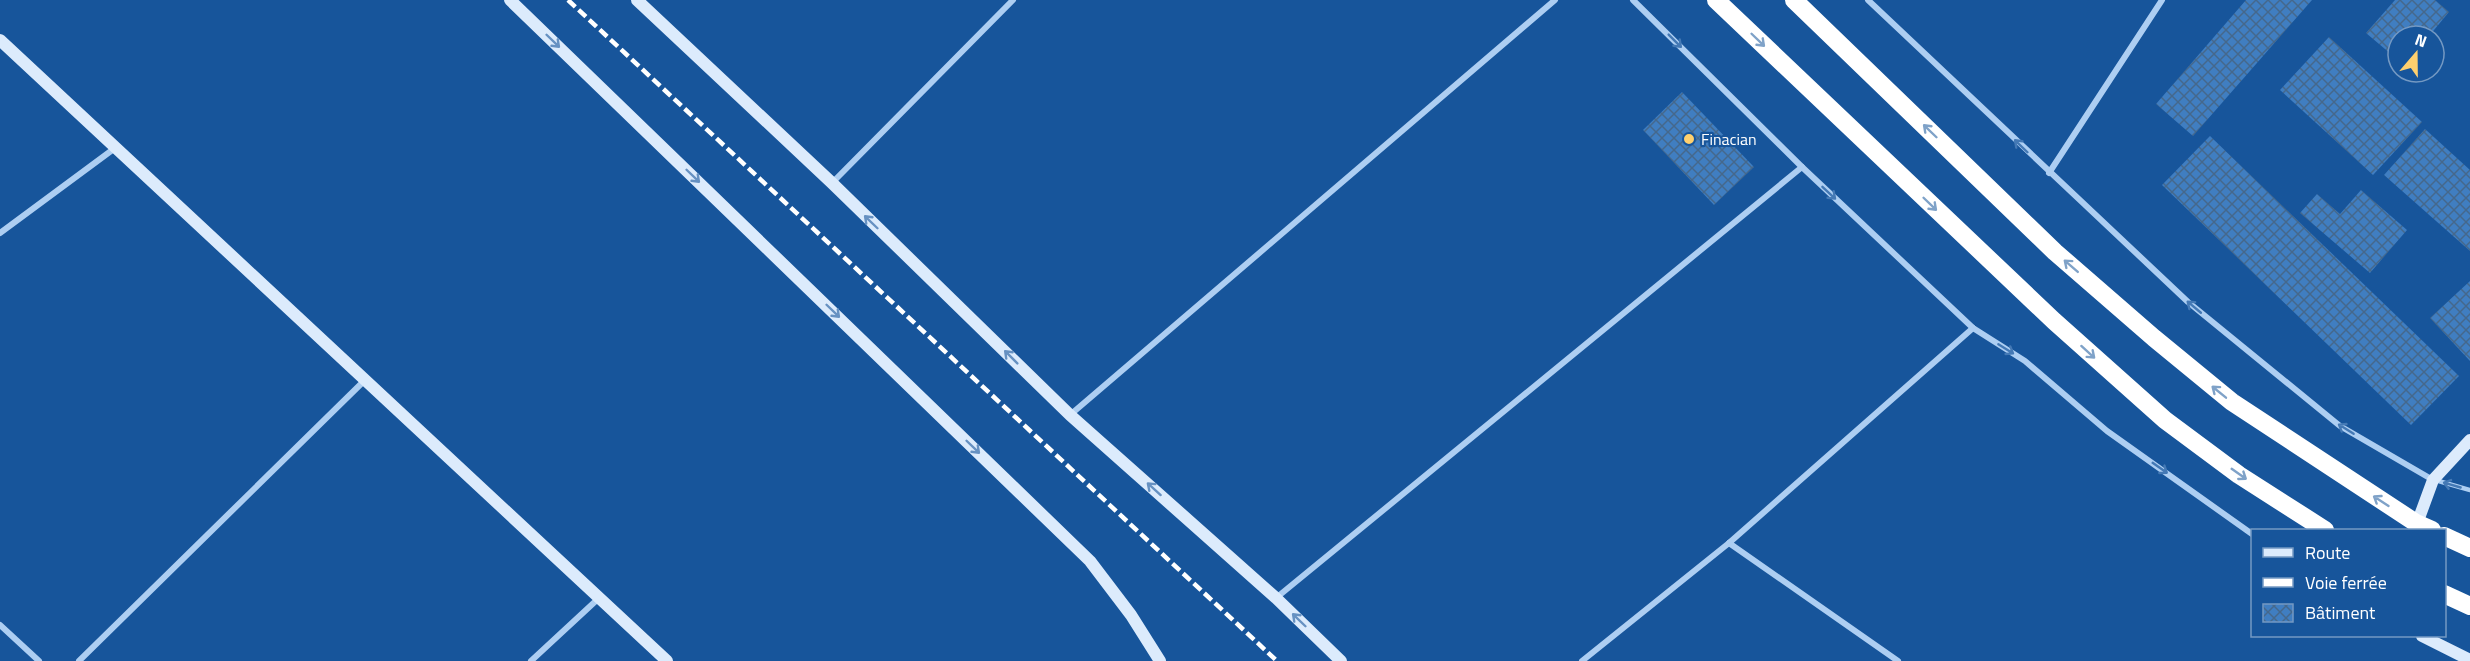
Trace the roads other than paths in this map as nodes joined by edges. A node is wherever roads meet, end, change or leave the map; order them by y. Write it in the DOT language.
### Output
graph roads {
  1 [pos="510,0"];
  2 [pos="637,0"];
  3 [pos="1013,0"];
  4 [pos="1555,0"];
  5 [pos="1633,0"];
  6 [pos="1716,0"];
  7 [pos="1794,0"];
  8 [pos="1868,0"];
  9 [pos="2162,0"];
  10 [pos="0,40"];
  11 [pos="116,147"];
  12 [pos="1802,167"];
  13 [pos="2049,173"];
  14 [pos="832,183"];
  15 [pos="0,233"];
  16 [pos="1973,328"];
  17 [pos="365,380"];
  18 [pos="1070,415"];
  19 [pos="2470,440"];
  20 [pos="2433,480"];
  21 [pos="2470,490"];
  22 [pos="2421,528"];
  23 [pos="2322,529"];
  24 [pos="2251,533"];
  25 [pos="2446,536"];
  26 [pos="1729,543"];
  27 [pos="2470,548"];
  28 [pos="2446,594"];
  29 [pos="599,598"];
  30 [pos="1276,598"];
  31 [pos="2470,606"];
  32 [pos="0,625"];
  33 [pos="2424,637"];
  34 [pos="2470,660"];
  35 [pos="39,661"];
  36 [pos="79,661"];
  37 [pos="531,661"];
  38 [pos="667,661"];
  39 [pos="1160,661"];
  40 [pos="1341,661"];
  41 [pos="1582,661"];
  42 [pos="1898,661"];
  1 -- 39 [label="main road, one-way"];
  2 -- 14 [label="main road"];
  3 -- 14 [label="street"];
  4 -- 18 [label="street"];
  5 -- 12 [label="street, one-way"];
  6 -- 23 [label="highway, one-way"];
  22 -- 7 [label="highway, one-way"];
  13 -- 8 [label="street, one-way"];
  9 -- 13 [label="street"];
  10 -- 11 [label="main road"];
  11 -- 15 [label="street"];
  11 -- 17 [label="main road"];
  12 -- 16 [label="street, one-way"];
  12 -- 30 [label="street"];
  20 -- 13 [label="street, one-way"];
  18 -- 14 [label="main road, one-way"];
  16 -- 24 [label="street, one-way"];
  16 -- 26 [label="street"];
  17 -- 29 [label="main road"];
  17 -- 36 [label="street"];
  30 -- 18 [label="main road, one-way"];
  19 -- 20 [label="main road"];
  21 -- 20 [label="lane, one-way"];
  20 -- 22 [label="main road"];
  25 -- 27 [label="highway"];
  26 -- 41 [label="street"];
  26 -- 42 [label="street"];
  28 -- 31 [label="highway"];
  29 -- 37 [label="street"];
  29 -- 38 [label="main road"];
  40 -- 30 [label="main road, one-way"];
  32 -- 35 [label="street"];
  33 -- 34 [label="main road"];
}
